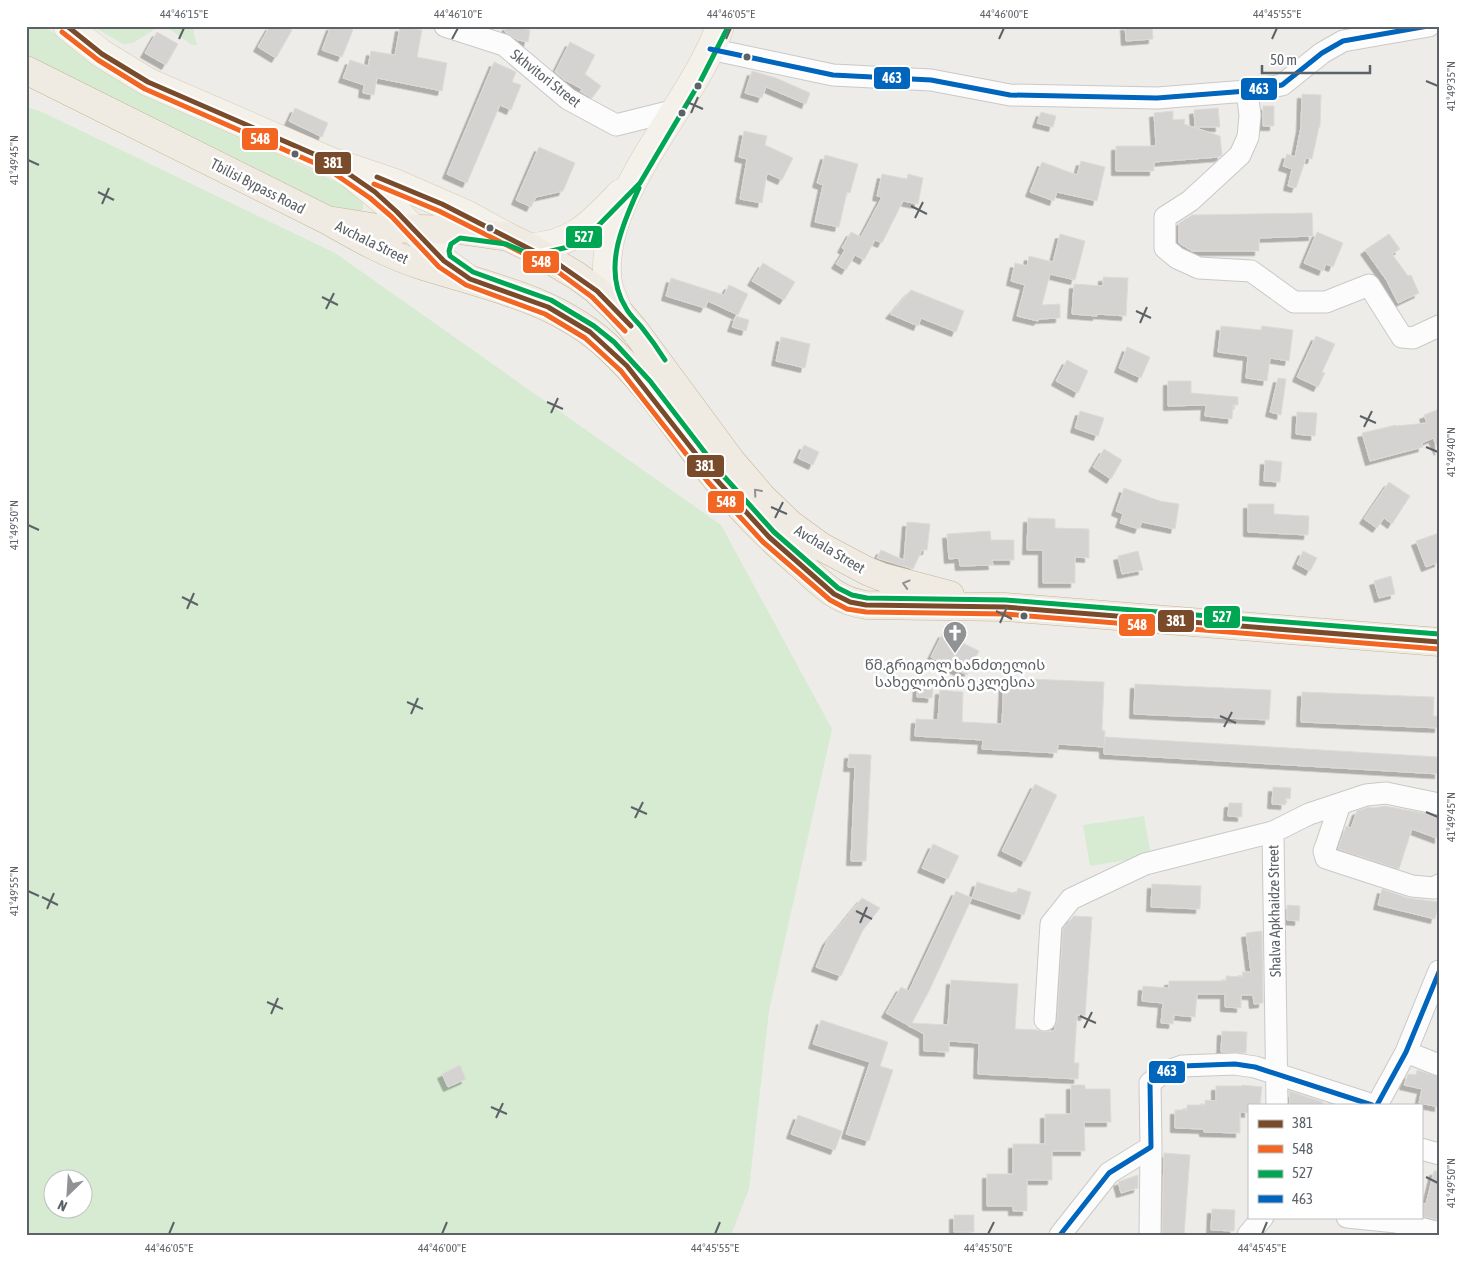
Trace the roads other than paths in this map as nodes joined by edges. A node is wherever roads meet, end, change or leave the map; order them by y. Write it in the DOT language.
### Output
graph roads {
  1 [pos="67,26"];
  2 [pos="445,26"];
  3 [pos="1429,26"];
  4 [pos="716,36"];
  5 [pos="26,70"];
  6 [pos="1247,90"];
  7 [pos="676,110"];
  8 [pos="330,161"];
  9 [pos="634,179"];
  10 [pos="375,192"];
  11 [pos="327,220"];
  12 [pos="356,224"];
  13 [pos="415,229"];
  14 [pos="459,230"];
  15 [pos="519,242"];
  16 [pos="444,261"];
  17 [pos="470,279"];
  18 [pos="619,312"];
  19 [pos="1439,326"];
  20 [pos="866,571"];
  21 [pos="858,604"];
  22 [pos="1005,607"];
  23 [pos="1439,642"];
  24 [pos="1340,804"];
  25 [pos="1439,804"];
  26 [pos="1273,832"];
  27 [pos="1439,885"];
  28 [pos="1439,971"];
  29 [pos="1045,1020"];
  30 [pos="1406,1052"];
  31 [pos="1439,1065"];
  32 [pos="1276,1073"];
  33 [pos="1277,1104"];
  34 [pos="1370,1104"];
  35 [pos="1378,1104"];
  36 [pos="1152,1147"];
  37 [pos="1422,1149"];
  38 [pos="1439,1154"];
  39 [pos="1262,1218"];
  40 [pos="1372,1218"];
  41 [pos="1396,1219"];
  42 [pos="1439,1233"];
  43 [pos="1060,1235"];
  44 [pos="1150,1235"];
  45 [pos="1248,1235"];
  1 -- 8 [label="main road"];
  2 -- 7 [label="street, Skhvitori Street"];
  3 -- 6 [label="street"];
  4 -- 6 [label="street"];
  4 -- 7 [label="main road"];
  5 -- 11 [label="highway, Tbilisi Bypass Road"];
  6 -- 19 [label="street"];
  7 -- 9 [label="main road"];
  8 -- 10 [label="main road"];
  8 -- 15 [label="main road"];
  9 -- 15 [label="main road"];
  9 -- 18 [label="main road"];
  10 -- 12 [label="main road"];
  10 -- 13 [label="main road"];
  11 -- 12 [label="highway, Tbilisi Bypass Road"];
  11 -- 17 [label="highway, Avchala Street"];
  12 -- 13 [label="highway, Tbilisi Bypass Road"];
  13 -- 14 [label="highway, Tbilisi Bypass Road"];
  13 -- 16 [label="main road"];
  14 -- 15 [label="highway, Tbilisi Bypass Road"];
  14 -- 16 [label="highway"];
  15 -- 18 [label="highway, Avchala Street"];
  16 -- 17 [label="main road"];
  17 -- 21 [label="highway, Avchala Street"];
  20 -- 18 [label="highway, Avchala Street, one-way"];
  20 -- 21 [label="highway"];
  22 -- 20 [label="highway, Avchala Street, one-way"];
  21 -- 22 [label="highway, Avchala Street"];
  22 -- 23 [label="highway, Avchala Street"];
  24 -- 25 [label="street, Shalva Apkhaidze Street"];
  24 -- 26 [label="street, Shalva Apkhaidze Street"];
  24 -- 27 [label="street"];
  26 -- 29 [label="street"];
  26 -- 32 [label="street, Shalva Apkhaidze Street"];
  28 -- 30 [label="street"];
  30 -- 31 [label="street"];
  30 -- 35 [label="street"];
  32 -- 33 [label="street, Shalva Apkhaidze Street"];
  32 -- 34 [label="street"];
  32 -- 36 [label="street"];
  36 -- 43 [label="street"];
  36 -- 44 [label="street"];
  37 -- 38 [label="street"];
  39 -- 45 [label="street"];
  40 -- 41 [label="street"];
  41 -- 42 [label="street"];
}
